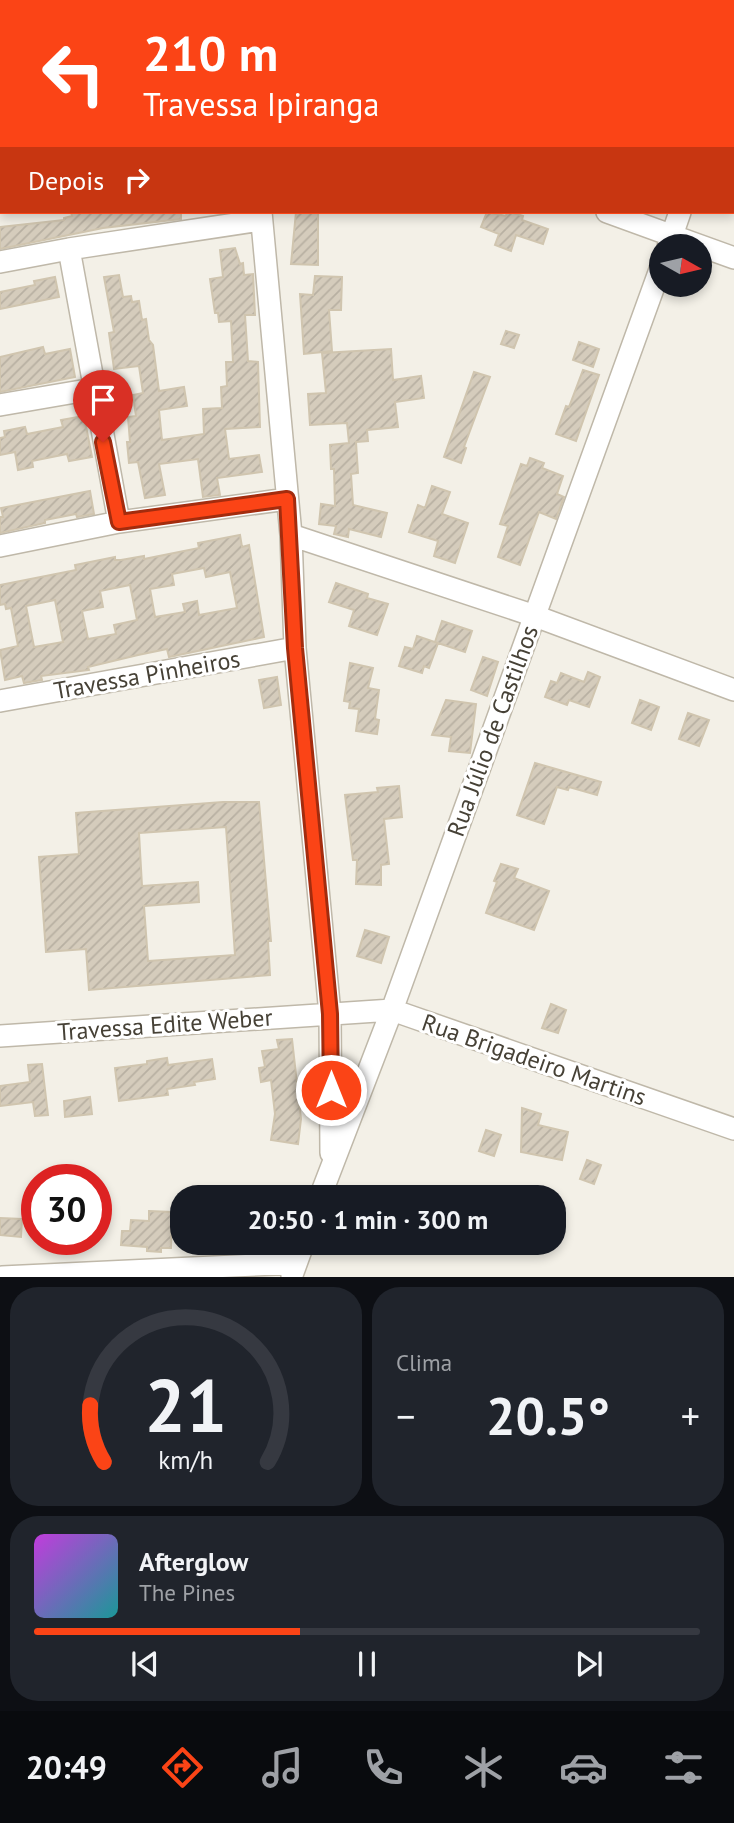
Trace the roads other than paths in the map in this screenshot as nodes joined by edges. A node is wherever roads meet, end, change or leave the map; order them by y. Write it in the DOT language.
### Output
graph roads {
  1 [pos="611,214"];
  2 [pos="679,214"];
  3 [pos="262,215"];
  4 [pos="655,234"];
  5 [pos="672,234"];
  6 [pos="69,249"];
  7 [pos="712,252"];
  8 [pos="734,258"];
  9 [pos="0,262"];
  10 [pos="650,298"];
  11 [pos="93,389"];
  12 [pos="0,405"];
  13 [pos="287,499"];
  14 [pos="119,522"];
  15 [pos="291,535"];
  16 [pos="0,546"];
  17 [pos="535,616"];
  18 [pos="295,648"];
  19 [pos="734,690"];
  20 [pos="0,701"];
  21 [pos="392,1010"];
  22 [pos="330,1014"];
  23 [pos="0,1036"];
  24 [pos="734,1129"];
  25 [pos="331,1166"];
  26 [pos="324,1185"];
  27 [pos="294,1270"];
  28 [pos="2,1277"];
  1 -- 4 [label="street"];
  2 -- 5 [label="street"];
  3 -- 6 [label="street"];
  3 -- 13 [label="street"];
  6 -- 9 [label="street"];
  6 -- 11 [label="street"];
  7 -- 8 [label="street"];
  10 -- 17 [label="street, Rua Júlio de Castilhos"];
  11 -- 12 [label="street"];
  11 -- 14 [label="street"];
  13 -- 14 [label="street"];
  13 -- 15 [label="street"];
  14 -- 16 [label="street"];
  15 -- 17 [label="street"];
  15 -- 18 [label="street"];
  17 -- 19 [label="street"];
  17 -- 21 [label="street, Rua Júlio de Castilhos"];
  18 -- 20 [label="street, Travessa Pinheiros"];
  18 -- 22 [label="street"];
  21 -- 22 [label="street, Rua Brigadeiro Martins"];
  21 -- 24 [label="street, Rua Brigadeiro Martins"];
  21 -- 25 [label="street, Rua Júlio de Castilhos"];
  22 -- 23 [label="street, Travessa Edite Weber"];
  22 -- 25 [label="street"];
  25 -- 26 [label="street, Rua Júlio de Castilhos"];
  27 -- 28 [label="street"];
}
